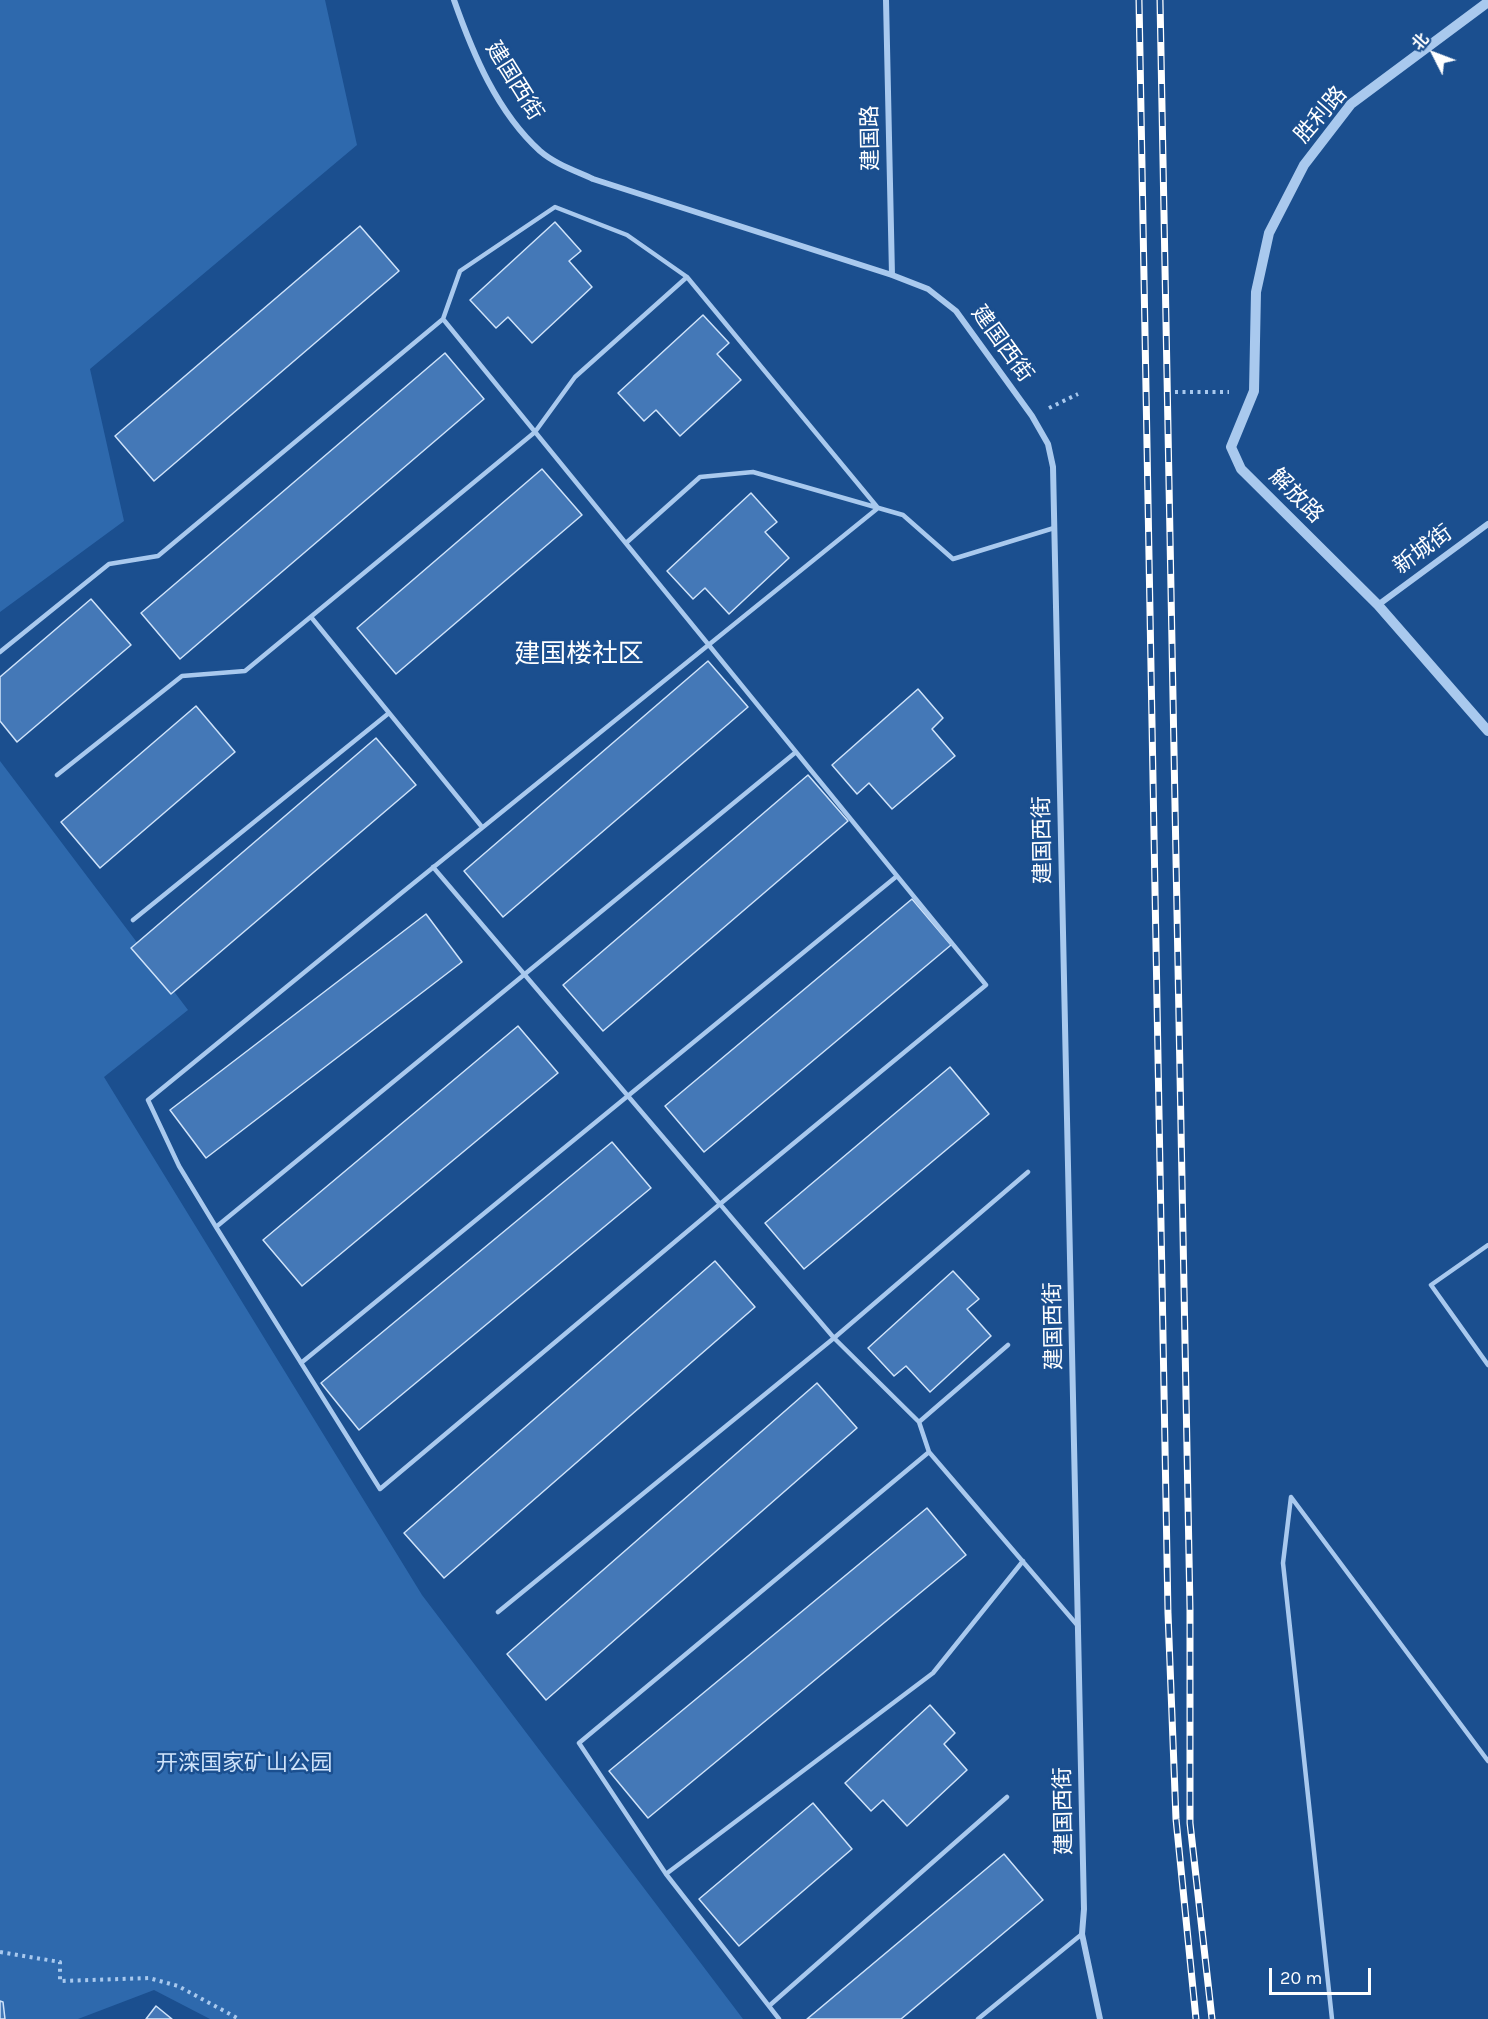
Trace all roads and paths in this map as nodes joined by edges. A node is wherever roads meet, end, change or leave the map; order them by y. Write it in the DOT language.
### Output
graph roads {
  1 [pos="454,0"];
  2 [pos="886,0"];
  3 [pos="1488,2"];
  4 [pos="1269,233"];
  5 [pos="892,275"];
  6 [pos="687,277"];
  7 [pos="443,319"];
  8 [pos="1254,391"];
  9 [pos="1175,392"];
  10 [pos="1078,394"];
  11 [pos="1032,417"];
  12 [pos="535,432"];
  13 [pos="878,508"];
  14 [pos="1488,524"];
  15 [pos="1054,528"];
  16 [pos="626,543"];
  17 [pos="1378,604"];
  18 [pos="310,617"];
  19 [pos="709,645"];
  20 [pos="0,652"];
  21 [pos="389,713"];
  22 [pos="1488,732"];
  23 [pos="796,752"];
  24 [pos="57,775"];
  25 [pos="482,827"];
  26 [pos="433,867"];
  27 [pos="897,876"];
  28 [pos="133,920"];
  29 [pos="525,974"];
  30 [pos="627,1095"];
  31 [pos="1028,1172"];
  32 [pos="720,1204"];
  33 [pos="216,1227"];
  34 [pos="1488,1245"];
  35 [pos="834,1338"];
  36 [pos="1008,1344"];
  37 [pos="301,1363"];
  38 [pos="1488,1365"];
  39 [pos="919,1422"];
  40 [pos="929,1452"];
  41 [pos="1023,1561"];
  42 [pos="498,1612"];
  43 [pos="1078,1626"];
  44 [pos="1488,1761"];
  45 [pos="1007,1797"];
  46 [pos="666,1874"];
  47 [pos="1082,1934"];
  48 [pos="0,1952"];
  49 [pos="769,2006"];
  50 [pos="239,2019"];
  51 [pos="778,2019"];
  52 [pos="978,2019"];
  53 [pos="1100,2019"];
  54 [pos="1332,2019"];
  1 -- 5 [label="street, 建国西街"];
  2 -- 5 [label="street, 建国路"];
  3 -- 4 [label="street, 胜利路"];
  4 -- 8 [label="street, 解放路"];
  5 -- 11 [label="street, 建国西街"];
  6 -- 7 [label="lane"];
  6 -- 12 [label="lane"];
  6 -- 13 [label="lane"];
  7 -- 12 [label="lane"];
  7 -- 20 [label="lane"];
  8 -- 9 [label="path"];
  8 -- 17 [label="street, 解放路"];
  10 -- 11 [label="path"];
  11 -- 15 [label="street, 建国西街"];
  12 -- 16 [label="lane"];
  12 -- 18 [label="lane"];
  13 -- 15 [label="lane"];
  13 -- 16 [label="lane"];
  13 -- 19 [label="lane"];
  14 -- 17 [label="street, 新城街"];
  15 -- 43 [label="street, 建国西街"];
  16 -- 19 [label="lane"];
  17 -- 22 [label="street, 解放路"];
  18 -- 21 [label="lane"];
  18 -- 24 [label="lane"];
  19 -- 23 [label="lane"];
  19 -- 25 [label="lane"];
  21 -- 25 [label="lane"];
  21 -- 28 [label="lane"];
  23 -- 27 [label="lane"];
  23 -- 29 [label="lane"];
  25 -- 26 [label="lane"];
  26 -- 29 [label="lane"];
  26 -- 33 [label="lane"];
  27 -- 30 [label="lane"];
  27 -- 32 [label="lane"];
  29 -- 30 [label="lane"];
  29 -- 33 [label="lane"];
  30 -- 32 [label="lane"];
  30 -- 37 [label="lane"];
  31 -- 35 [label="lane"];
  32 -- 35 [label="lane"];
  32 -- 37 [label="lane"];
  33 -- 37 [label="lane"];
  34 -- 38 [label="lane"];
  35 -- 39 [label="lane"];
  35 -- 42 [label="lane"];
  36 -- 39 [label="lane"];
  39 -- 40 [label="lane"];
  40 -- 41 [label="lane"];
  40 -- 46 [label="lane"];
  41 -- 43 [label="lane"];
  41 -- 46 [label="lane"];
  43 -- 47 [label="street, 建国西街"];
  44 -- 54 [label="lane"];
  45 -- 49 [label="lane"];
  46 -- 49 [label="lane"];
  47 -- 52 [label="lane"];
  47 -- 53 [label="street, 建国西街"];
  48 -- 50 [label="path"];
  49 -- 51 [label="lane"];
}
